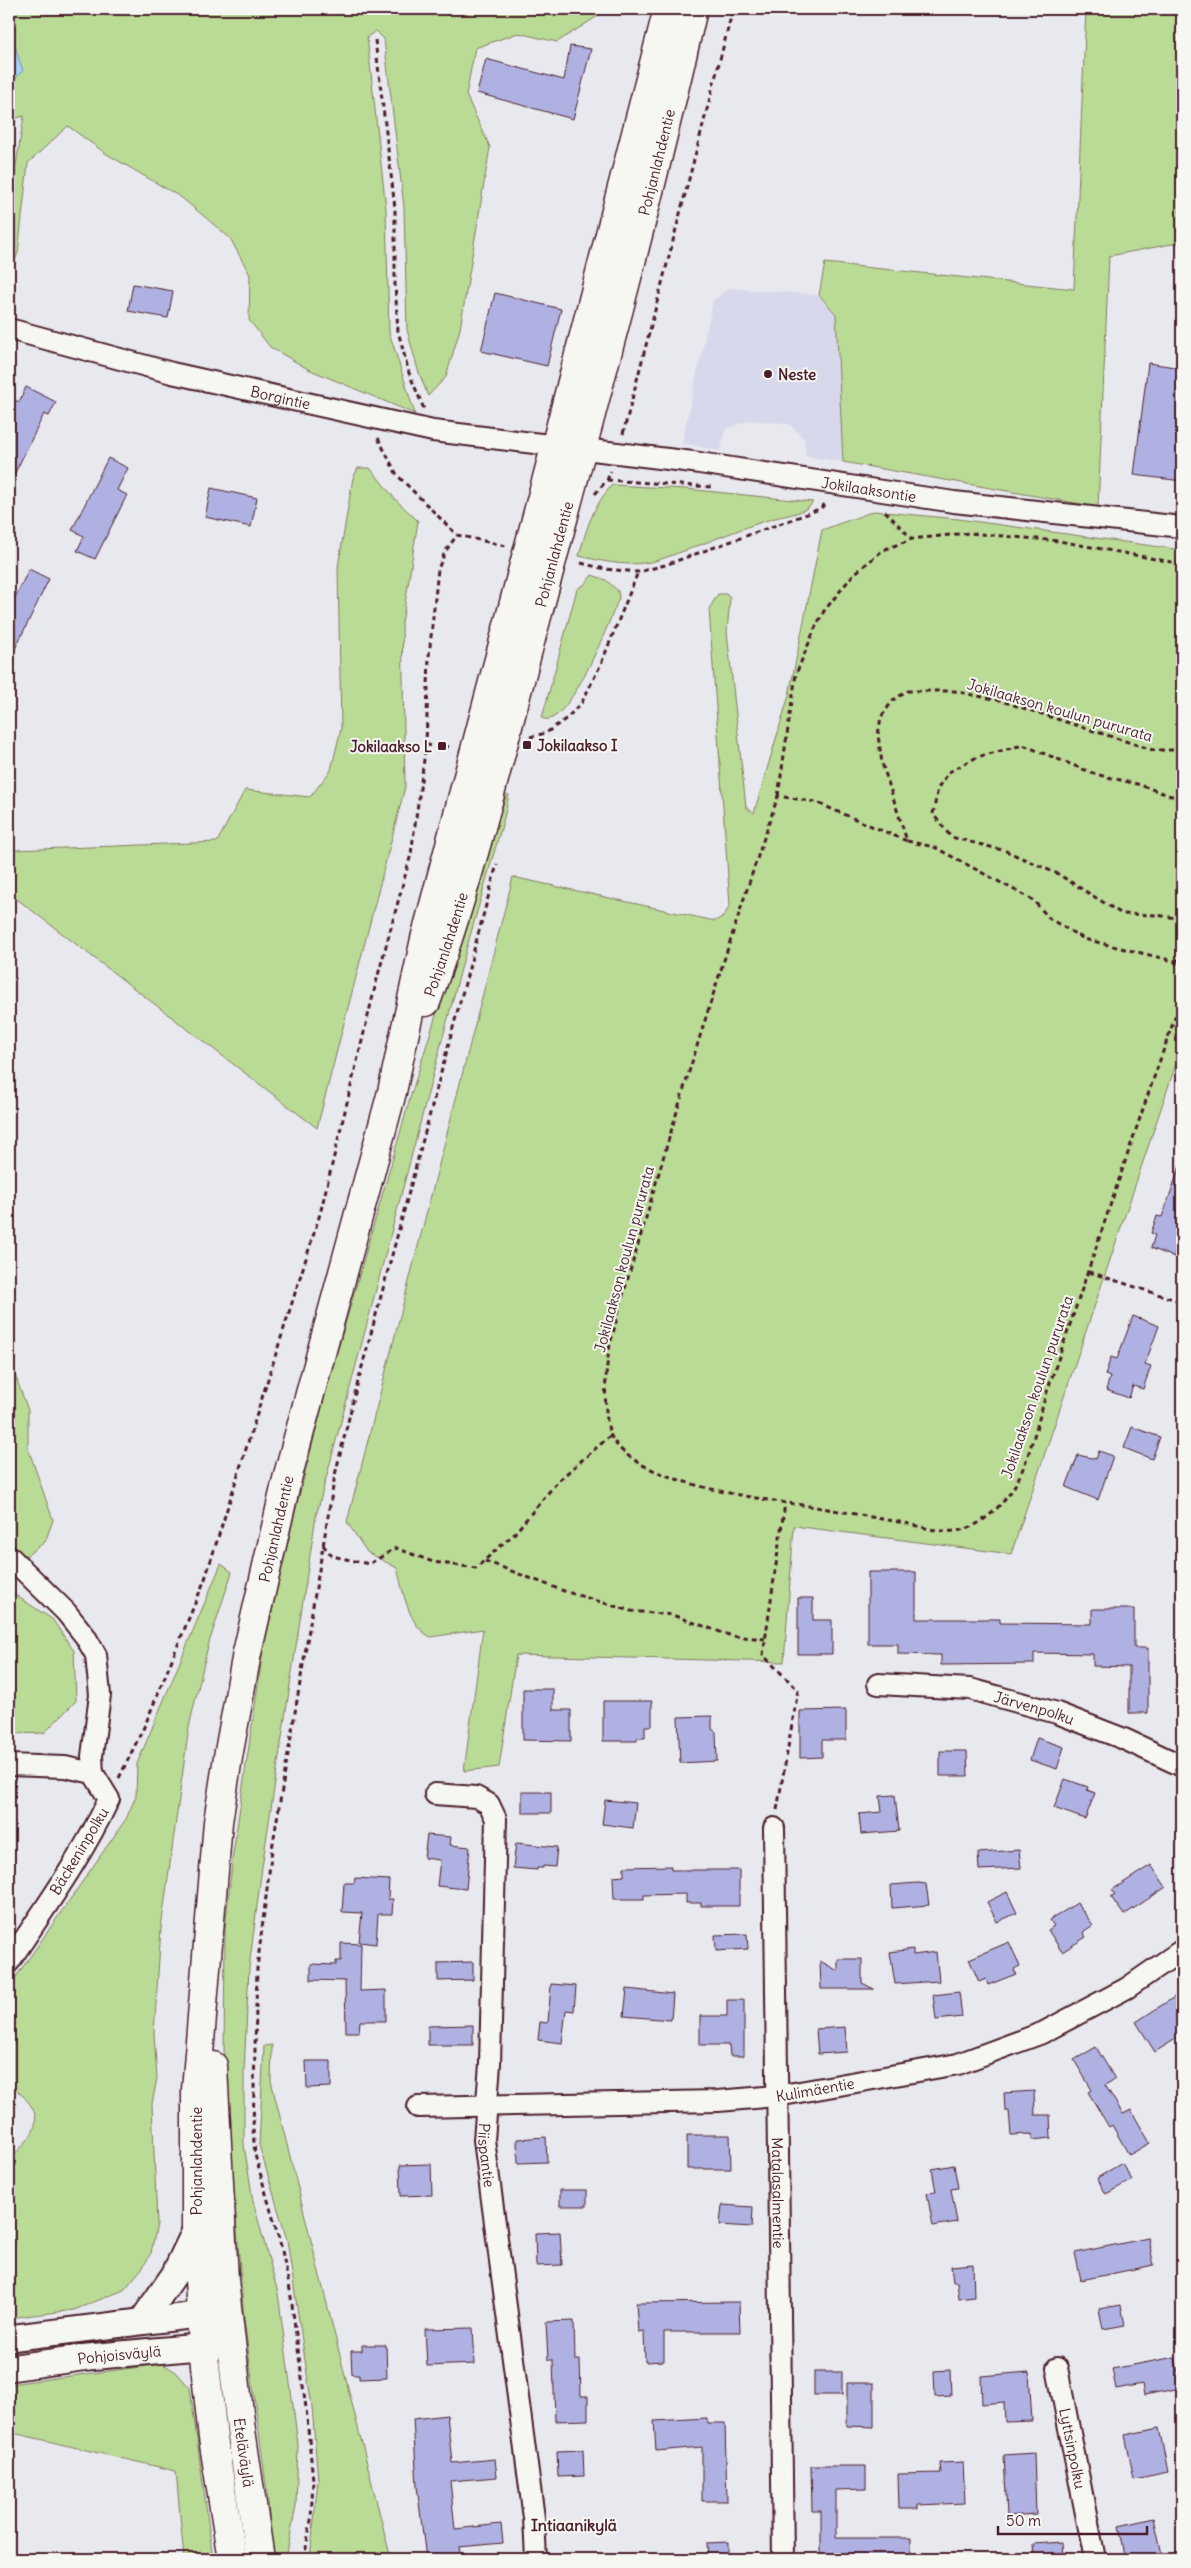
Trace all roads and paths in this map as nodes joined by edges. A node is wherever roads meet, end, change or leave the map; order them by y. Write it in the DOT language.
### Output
graph roads {
  1 [pos="668,9"];
  2 [pos="693,9"];
  3 [pos="734,9"];
  4 [pos="375,40"];
  5 [pos="9,329"];
  6 [pos="371,416"];
  7 [pos="627,421"];
  8 [pos="433,430"];
  9 [pos="569,446"];
  10 [pos="834,483"];
  11 [pos="884,510"];
  12 [pos="1182,527"];
  13 [pos="457,536"];
  14 [pos="912,538"];
  15 [pos="506,546"];
  16 [pos="581,563"];
  17 [pos="1182,564"];
  18 [pos="638,572"];
  19 [pos="527,744"];
  20 [pos="426,745"];
  21 [pos="452,747"];
  22 [pos="1182,750"];
  23 [pos="778,796"];
  24 [pos="1182,796"];
  25 [pos="907,841"];
  26 [pos="498,862"];
  27 [pos="1182,919"];
  28 [pos="1182,959"];
  29 [pos="1174,961"];
  30 [pos="1182,970"];
  31 [pos="1182,998"];
  32 [pos="1089,1272"];
  33 [pos="1182,1302"];
  34 [pos="610,1436"];
  35 [pos="785,1502"];
  36 [pos="323,1544"];
  37 [pos="9,1556"];
  38 [pos="484,1560"];
  39 [pos="765,1639"];
  40 [pos="878,1684"];
  41 [pos="9,1764"];
  42 [pos="1182,1766"];
  43 [pos="93,1773"];
  44 [pos="436,1794"];
  45 [pos="109,1799"];
  46 [pos="774,1828"];
  47 [pos="1182,1950"];
  48 [pos="9,1962"];
  49 [pos="206,1975"];
  50 [pos="777,2096"];
  51 [pos="486,2106"];
  52 [pos="418,2108"];
  53 [pos="196,2229"];
  54 [pos="228,2311"];
  55 [pos="202,2314"];
  56 [pos="142,2321"];
  57 [pos="9,2338"];
  58 [pos="231,2344"];
  59 [pos="203,2347"];
  60 [pos="9,2368"];
  61 [pos="1057,2368"];
  62 [pos="232,2559"];
  63 [pos="260,2559"];
  64 [pos="304,2559"];
  65 [pos="536,2559"];
  66 [pos="783,2559"];
  67 [pos="1095,2559"];
  1 -- 9 [label="highway, Pohjanlahdentie"];
  2 -- 9 [label="highway, Pohjanlahdentie"];
  3 -- 7 [label="path"];
  4 -- 8 [label="path"];
  5 -- 6 [label="street, Borgintie"];
  6 -- 8 [label="street, Borgintie"];
  6 -- 13 [label="path"];
  8 -- 9 [label="street, Borgintie"];
  9 -- 10 [label="street, Jokilaaksontie"];
  9 -- 49 [label="highway, Pohjanlahdentie"];
  10 -- 12 [label="street, Jokilaaksontie"];
  10 -- 18 [label="path"];
  11 -- 14 [label="path"];
  13 -- 15 [label="path"];
  13 -- 20 [label="path"];
  14 -- 17 [label="path, Jokilaakson koulun pururata"];
  14 -- 23 [label="path, Jokilaakson koulun pururata"];
  16 -- 18 [label="path"];
  18 -- 19 [label="path"];
  20 -- 21 [label="path"];
  20 -- 45 [label="path"];
  22 -- 25 [label="path, Jokilaakson koulun pururata"];
  23 -- 25 [label="path"];
  23 -- 34 [label="path, Jokilaakson koulun pururata"];
  24 -- 27 [label="path"];
  25 -- 29 [label="path"];
  26 -- 36 [label="path"];
  28 -- 29 [label="path"];
  29 -- 30 [label="path"];
  31 -- 32 [label="path, Jokilaakson koulun pururata"];
  32 -- 33 [label="path"];
  32 -- 35 [label="path, Jokilaakson koulun pururata"];
  34 -- 35 [label="path, Jokilaakson koulun pururata"];
  34 -- 38 [label="path"];
  35 -- 39 [label="path"];
  36 -- 38 [label="path"];
  36 -- 64 [label="path"];
  37 -- 43 [label="street"];
  38 -- 39 [label="path"];
  39 -- 46 [label="path"];
  40 -- 42 [label="street, Järvenpolku"];
  41 -- 43 [label="street"];
  43 -- 45 [label="street, Bäckeninpolku"];
  44 -- 51 [label="street, Piispantie"];
  45 -- 48 [label="street, Bäckeninpolku"];
  46 -- 50 [label="street, Matalasalmentie"];
  47 -- 50 [label="street, Kulimäentie"];
  49 -- 53 [label="highway, Pohjanlahdentie"];
  49 -- 54 [label="highway, Pohjanlahdentie"];
  50 -- 51 [label="street, Kulimäentie"];
  50 -- 66 [label="street, Matalasalmentie"];
  51 -- 52 [label="street, Kulimäentie"];
  51 -- 65 [label="street, Piispantie"];
  53 -- 55 [label="highway, Pohjanlahdentie"];
  53 -- 56 [label="main road"];
  54 -- 55 [label="main road, Pohjoisväylä"];
  54 -- 58 [label="highway, Pohjanlahdentie"];
  55 -- 56 [label="main road, Pohjoisväylä"];
  55 -- 59 [label="highway, Pohjanlahdentie"];
  56 -- 57 [label="main road, Pohjoisväylä"];
  58 -- 59 [label="main road, Pohjoisväylä"];
  58 -- 63 [label="highway, Eteläväylä"];
  59 -- 60 [label="main road, Pohjoisväylä"];
  59 -- 62 [label="highway, Eteläväylä"];
  61 -- 67 [label="street, Lyttsinpolku"];
}
